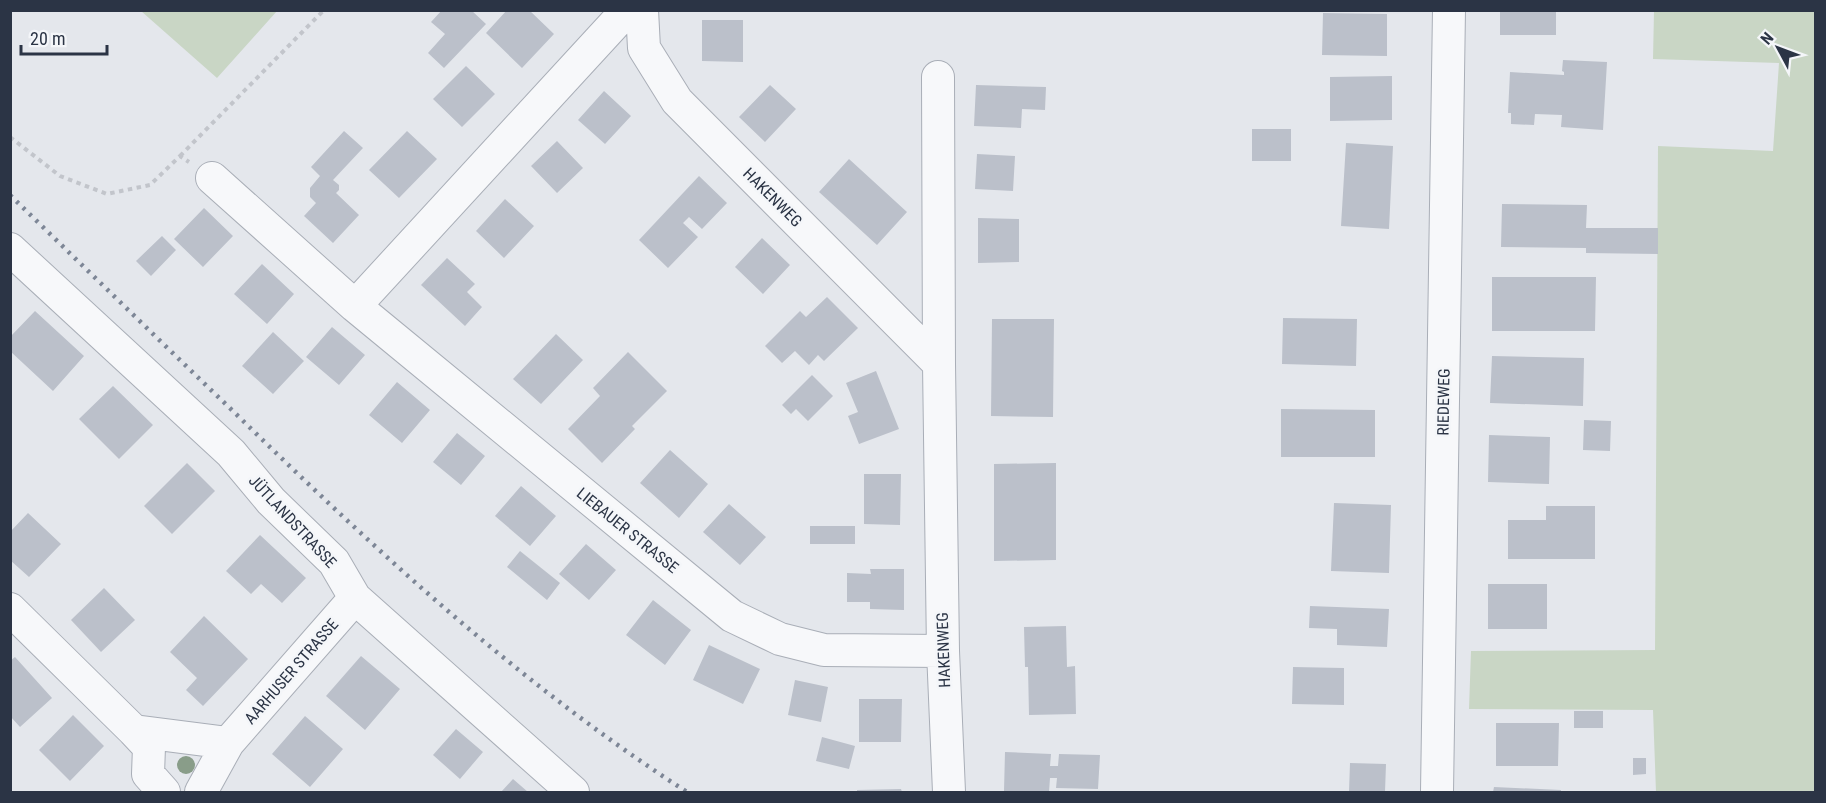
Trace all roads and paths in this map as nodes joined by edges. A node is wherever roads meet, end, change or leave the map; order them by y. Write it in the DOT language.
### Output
graph roads {
  1 [pos="324,10"];
  2 [pos="637,10"];
  3 [pos="642,10"];
  4 [pos="1449,10"];
  5 [pos="938,77"];
  6 [pos="10,137"];
  7 [pos="180,156"];
  8 [pos="212,178"];
  9 [pos="10,249"];
  10 [pos="355,306"];
  11 [pos="939,364"];
  12 [pos="355,598"];
  13 [pos="10,609"];
  14 [pos="943,651"];
  15 [pos="134,731"];
  16 [pos="228,743"];
  17 [pos="164,792"];
  18 [pos="201,792"];
  19 [pos="573,792"];
  20 [pos="949,792"];
  21 [pos="1437,792"];
  1 -- 7 [label="path"];
  2 -- 10 [label="street"];
  3 -- 11 [label="street, HAKENWEG"];
  4 -- 21 [label="street, RIEDEWEG"];
  5 -- 11 [label="street, HAKENWEG"];
  6 -- 7 [label="path"];
  7 -- 8 [label="path"];
  8 -- 10 [label="street, LIEBAUER STRASSE"];
  9 -- 12 [label="street, JÜTLANDSTRASSE"];
  10 -- 14 [label="street, LIEBAUER STRASSE"];
  11 -- 14 [label="street, HAKENWEG"];
  12 -- 16 [label="street, AARHUSER STRASSE"];
  12 -- 19 [label="street, JÜTLANDSTRASSE"];
  13 -- 15 [label="street"];
  14 -- 20 [label="street, HAKENWEG"];
  15 -- 16 [label="street"];
  15 -- 17 [label="street"];
  16 -- 18 [label="street, AARHUSER STRASSE"];
}
